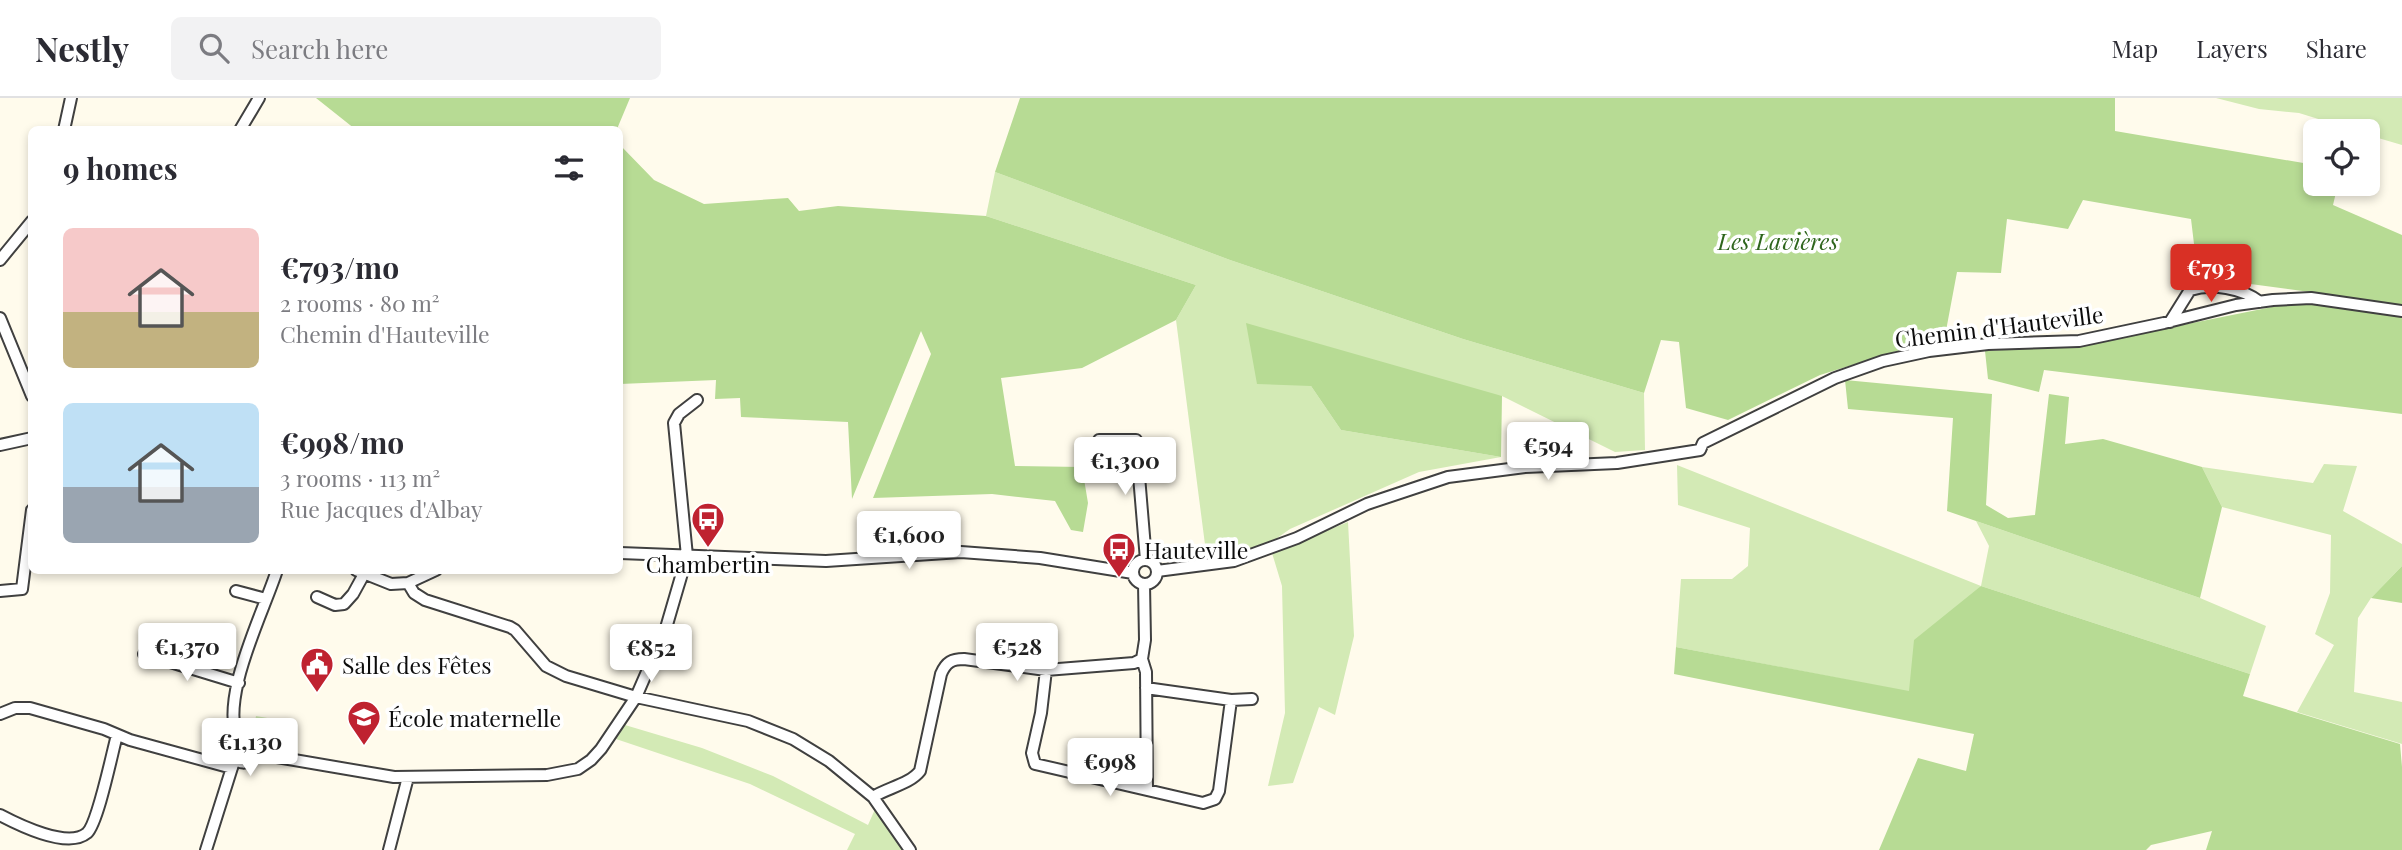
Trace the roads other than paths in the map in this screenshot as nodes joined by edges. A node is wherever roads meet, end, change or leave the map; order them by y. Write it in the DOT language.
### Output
graph roads {
  1 [pos="71,98"];
  2 [pos="259,98"];
  3 [pos="65,126"];
  4 [pos="242,126"];
  5 [pos="28,226"];
  6 [pos="0,260"];
  7 [pos="2260,302"];
  8 [pos="2402,311"];
  9 [pos="2170,321"];
  10 [pos="1,322"];
  11 [pos="28,386"];
  12 [pos="698,400"];
  13 [pos="28,439"];
  14 [pos="1099,440"];
  15 [pos="0,445"];
  16 [pos="28,542"];
  17 [pos="623,553"];
  18 [pos="687,556"];
  19 [pos="1146,560"];
  20 [pos="1157,571"];
  21 [pos="1133,572"];
  22 [pos="275,574"];
  23 [pos="359,574"];
  24 [pos="365,574"];
  25 [pos="427,574"];
  26 [pos="408,583"];
  27 [pos="1144,584"];
  28 [pos="0,591"];
  29 [pos="236,591"];
  30 [pos="317,597"];
  31 [pos="266,599"];
  32 [pos="144,654"];
  33 [pos="1142,659"];
  34 [pos="1046,670"];
  35 [pos="239,683"];
  36 [pos="1146,688"];
  37 [pos="635,697"];
  38 [pos="1252,699"];
  39 [pos="1231,700"];
  40 [pos="0,714"];
  41 [pos="117,735"];
  42 [pos="240,744"];
  43 [pos="253,752"];
  44 [pos="234,763"];
  45 [pos="408,777"];
  46 [pos="1147,790"];
  47 [pos="873,797"];
  48 [pos="0,815"];
  49 [pos="206,850"];
  50 [pos="389,850"];
  51 [pos="910,850"];
  1 -- 3 [label="street"];
  2 -- 4 [label="street"];
  5 -- 6 [label="street"];
  7 -- 8 [label="street, Chemin d'Hauteville"];
  7 -- 9 [label="street, Chemin d'Hauteville"];
  7 -- 9 [label="street"];
  9 -- 20 [label="street, Chemin d'Hauteville"];
  10 -- 11 [label="street"];
  12 -- 18 [label="street"];
  13 -- 15 [label="street"];
  14 -- 19 [label="street"];
  16 -- 28 [label="street"];
  17 -- 18 [label="street"];
  18 -- 21 [label="street"];
  18 -- 37 [label="street"];
  19 -- 20 [label="street"];
  19 -- 21 [label="street"];
  20 -- 27 [label="street"];
  21 -- 27 [label="street"];
  22 -- 31 [label="street"];
  23 -- 30 [label="street"];
  24 -- 26 [label="street"];
  25 -- 26 [label="street"];
  26 -- 37 [label="street"];
  27 -- 33 [label="street"];
  29 -- 31 [label="street"];
  31 -- 35 [label="street"];
  32 -- 35 [label="street"];
  33 -- 34 [label="street"];
  33 -- 36 [label="street"];
  34 -- 46 [label="street"];
  34 -- 47 [label="street"];
  35 -- 42 [label="street"];
  36 -- 39 [label="street"];
  36 -- 46 [label="street"];
  37 -- 45 [label="street"];
  37 -- 47 [label="street"];
  38 -- 39 [label="street"];
  39 -- 46 [label="street"];
  40 -- 41 [label="street"];
  41 -- 44 [label="street"];
  41 -- 48 [label="street"];
  42 -- 43 [label="street"];
  42 -- 44 [label="street"];
  43 -- 44 [label="street"];
  43 -- 45 [label="street"];
  44 -- 49 [label="street"];
  45 -- 50 [label="street"];
  47 -- 51 [label="street"];
}
